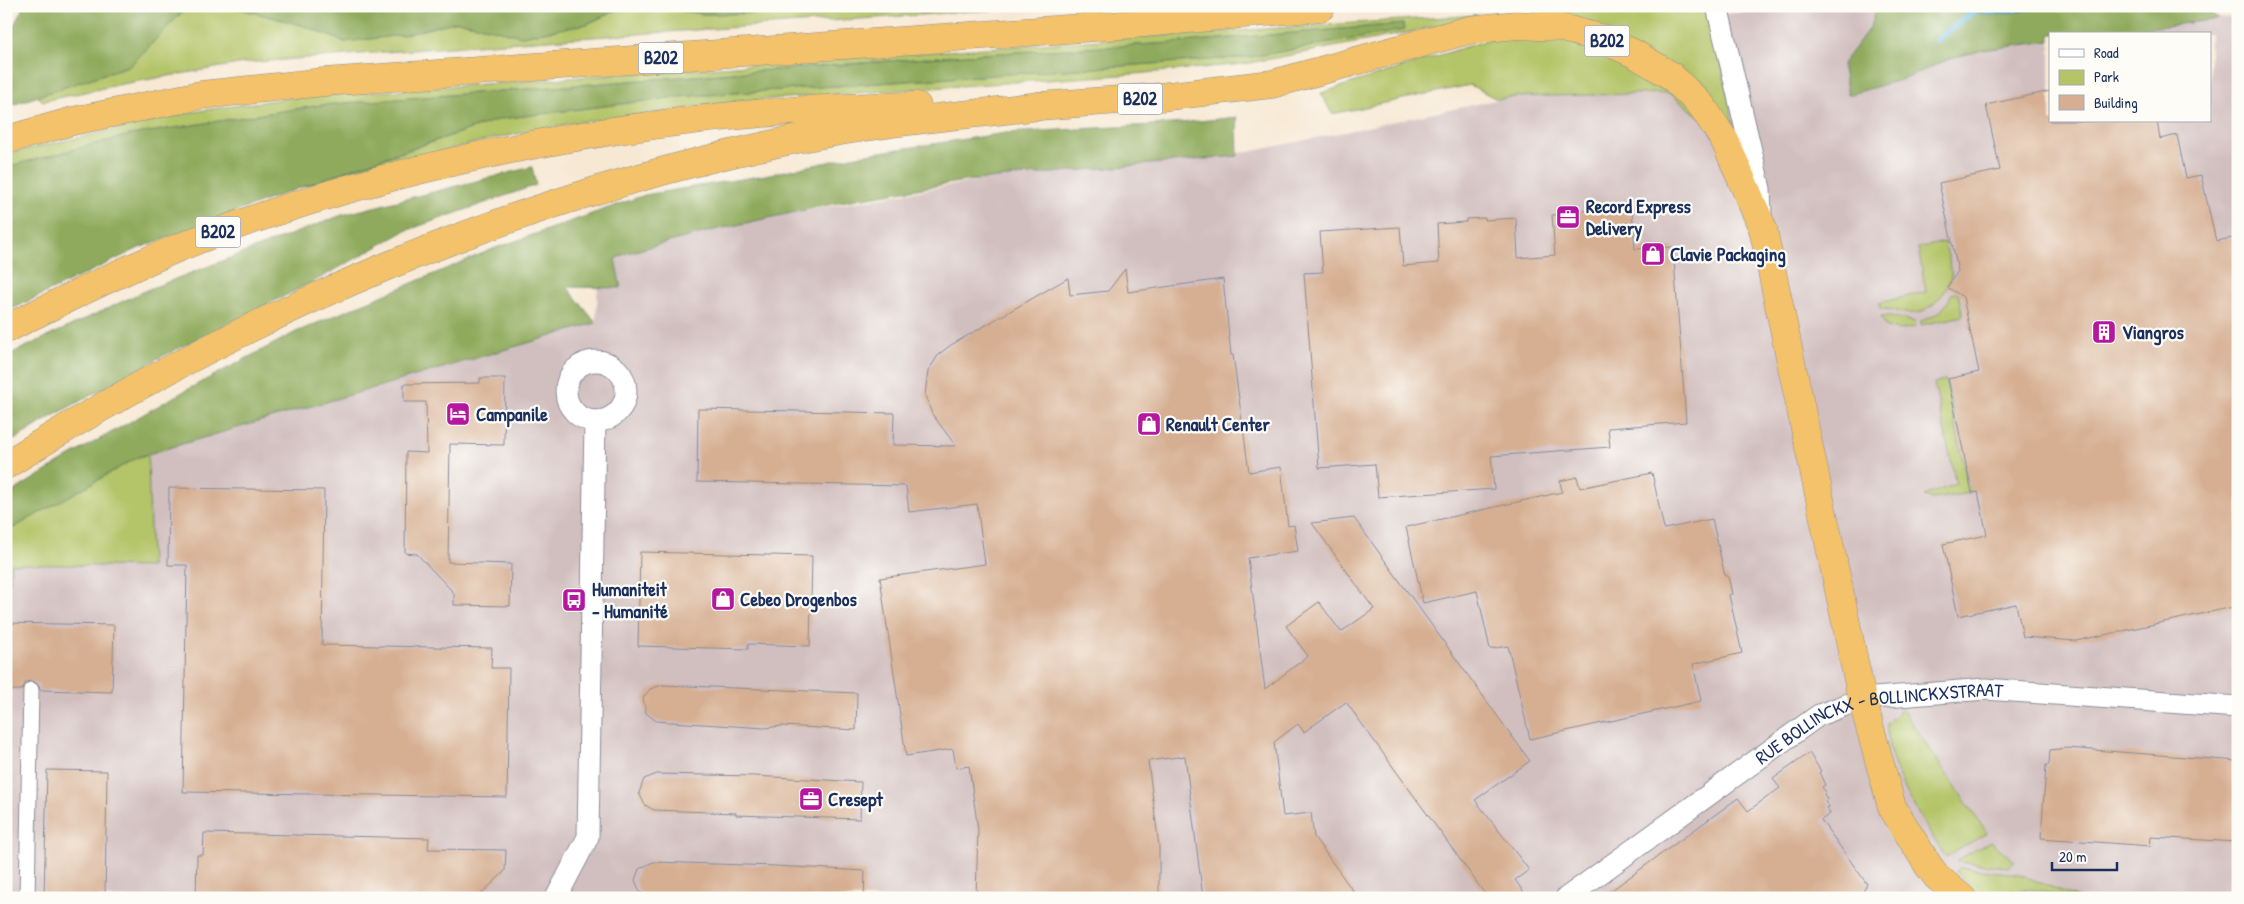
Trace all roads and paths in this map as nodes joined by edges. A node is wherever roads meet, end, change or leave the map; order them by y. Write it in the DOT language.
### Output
graph roads {
  1 [pos="1717,6"];
  2 [pos="1730,6"];
  3 [pos="1324,7"];
  4 [pos="1722,32"];
  5 [pos="1039,106"];
  6 [pos="6,140"];
  7 [pos="1762,229"];
  8 [pos="6,329"];
  9 [pos="596,421"];
  10 [pos="6,465"];
  11 [pos="31,690"];
  12 [pos="1862,699"];
  13 [pos="2238,708"];
  14 [pos="27,898"];
  15 [pos="556,898"];
  16 [pos="1566,898"];
  17 [pos="1962,898"];
  1 -- 4 [label="street"];
  2 -- 4 [label="street"];
  3 -- 6 [label="highway, B202"];
  4 -- 7 [label="street"];
  5 -- 7 [label="highway, B202"];
  5 -- 8 [label="highway, B202"];
  5 -- 10 [label="highway, B202"];
  7 -- 12 [label="highway"];
  9 -- 15 [label="street"];
  11 -- 14 [label="street"];
  12 -- 13 [label="street, RUE BOLLINCKX - BOLLINCKXSTRAAT"];
  12 -- 16 [label="street, RUE BOLLINCKX - BOLLINCKXSTRAAT"];
  12 -- 17 [label="highway"];
}
